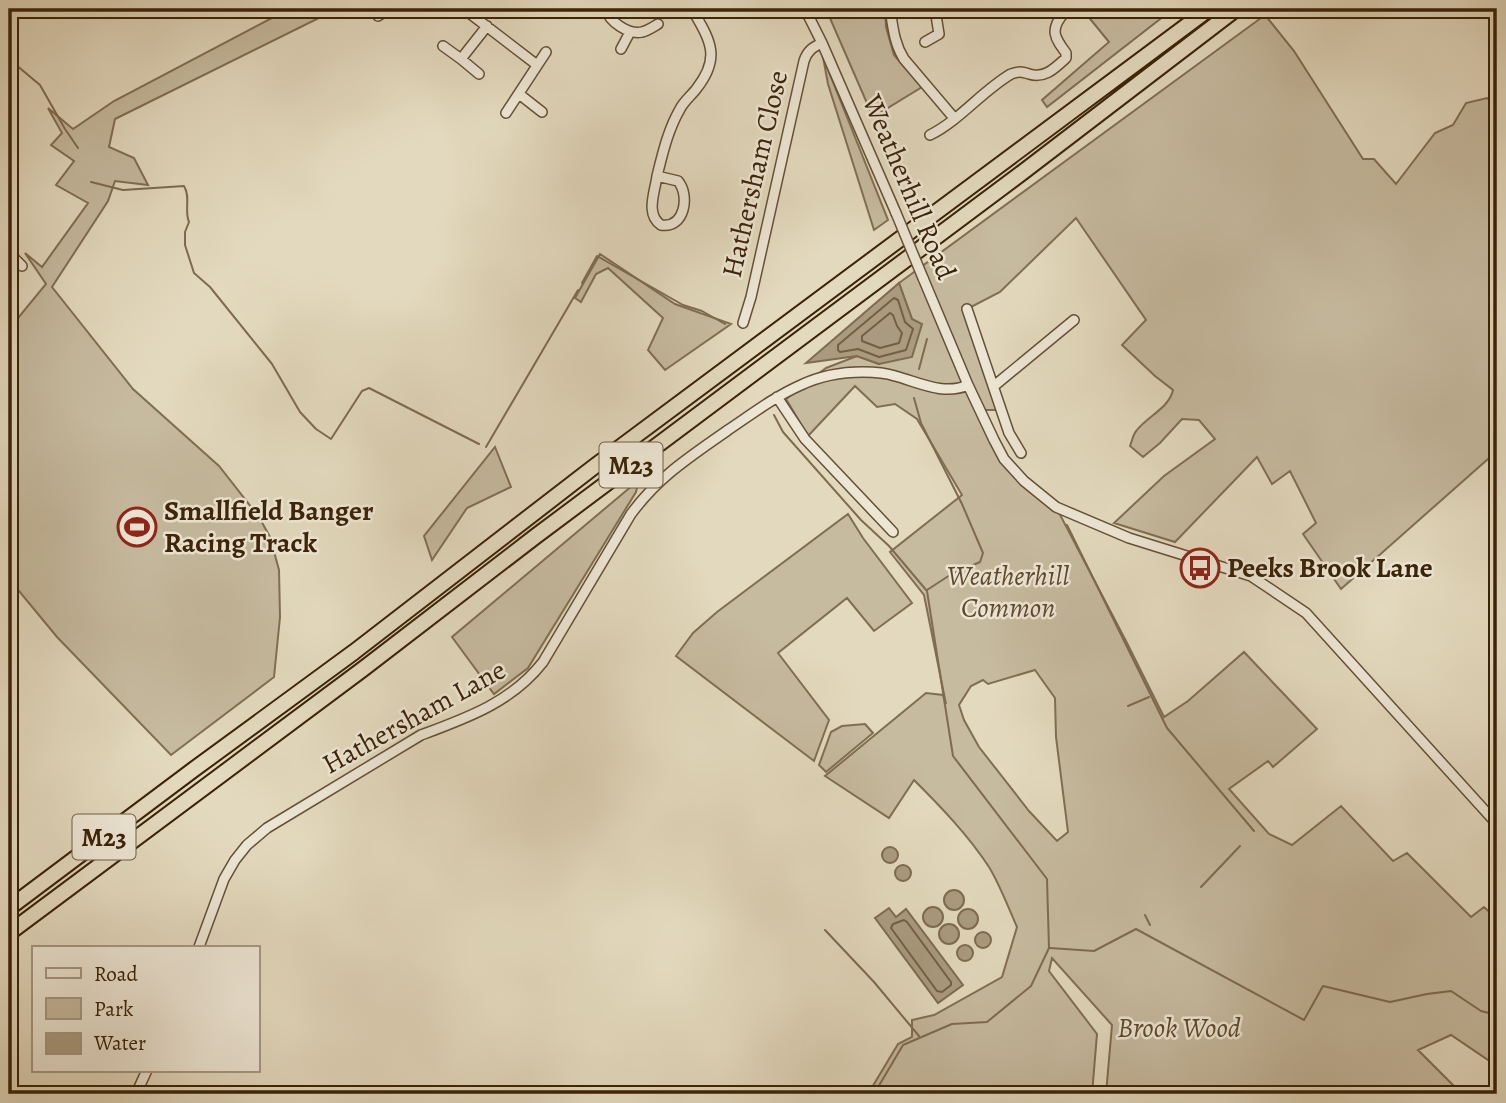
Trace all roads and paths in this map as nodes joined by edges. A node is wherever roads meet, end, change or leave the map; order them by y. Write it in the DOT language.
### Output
graph roads {
  1 [pos="389,9"];
  2 [pos="606,9"];
  3 [pos="692,9"];
  4 [pos="805,9"];
  5 [pos="890,9"];
  6 [pos="935,9"];
  7 [pos="1209,9"];
  8 [pos="1236,9"];
  9 [pos="469,10"];
  10 [pos="1064,13"];
  11 [pos="378,16"];
  12 [pos="658,24"];
  13 [pos="486,26"];
  14 [pos="630,32"];
  15 [pos="925,42"];
  16 [pos="822,43"];
  17 [pos="443,46"];
  18 [pos="621,49"];
  19 [pos="546,52"];
  20 [pos="461,59"];
  21 [pos="537,65"];
  22 [pos="480,74"];
  23 [pos="519,94"];
  24 [pos="542,112"];
  25 [pos="506,113"];
  26 [pos="954,118"];
  27 [pos="930,135"];
  28 [pos="657,176"];
  29 [pos="9,253"];
  30 [pos="22,266"];
  31 [pos="967,309"];
  32 [pos="1074,320"];
  33 [pos="743,323"];
  34 [pos="968,385"];
  35 [pos="994,386"];
  36 [pos="777,397"];
  37 [pos="1009,433"];
  38 [pos="994,440"];
  39 [pos="1021,453"];
  40 [pos="892,532"];
  41 [pos="1497,824"];
  42 [pos="9,908"];
  43 [pos="9,933"];
  44 [pos="199,946"];
  45 [pos="146,1072"];
  46 [pos="136,1094"];
  1 -- 11 [label="street"];
  2 -- 14 [label="street"];
  3 -- 28 [label="street"];
  4 -- 16 [label="street, Weatherhill Road"];
  5 -- 26 [label="street"];
  6 -- 15 [label="street"];
  7 -- 42 [label="highway, M23"];
  8 -- 43 [label="highway, M23"];
  9 -- 13 [label="street"];
  10 -- 26 [label="street"];
  12 -- 14 [label="street"];
  13 -- 20 [label="street"];
  13 -- 21 [label="street"];
  14 -- 18 [label="street"];
  16 -- 33 [label="street, Hathersham Close"];
  16 -- 34 [label="street, Weatherhill Road, bridge"];
  17 -- 20 [label="street"];
  19 -- 21 [label="street"];
  20 -- 22 [label="street"];
  21 -- 23 [label="street"];
  23 -- 24 [label="street"];
  23 -- 25 [label="street"];
  26 -- 27 [label="street"];
  28 -- 28 [label="street"];
  29 -- 30 [label="street"];
  31 -- 35 [label="street"];
  32 -- 35 [label="street"];
  34 -- 36 [label="street, Hathersham Lane"];
  34 -- 38 [label="street, Weatherhill Road"];
  35 -- 37 [label="street"];
  36 -- 40 [label="street"];
  36 -- 44 [label="street, Hathersham Lane"];
  37 -- 38 [label="street"];
  37 -- 39 [label="street"];
  38 -- 41 [label="street, Weatherhill Road"];
  45 -- 46 [label="street"];
}
